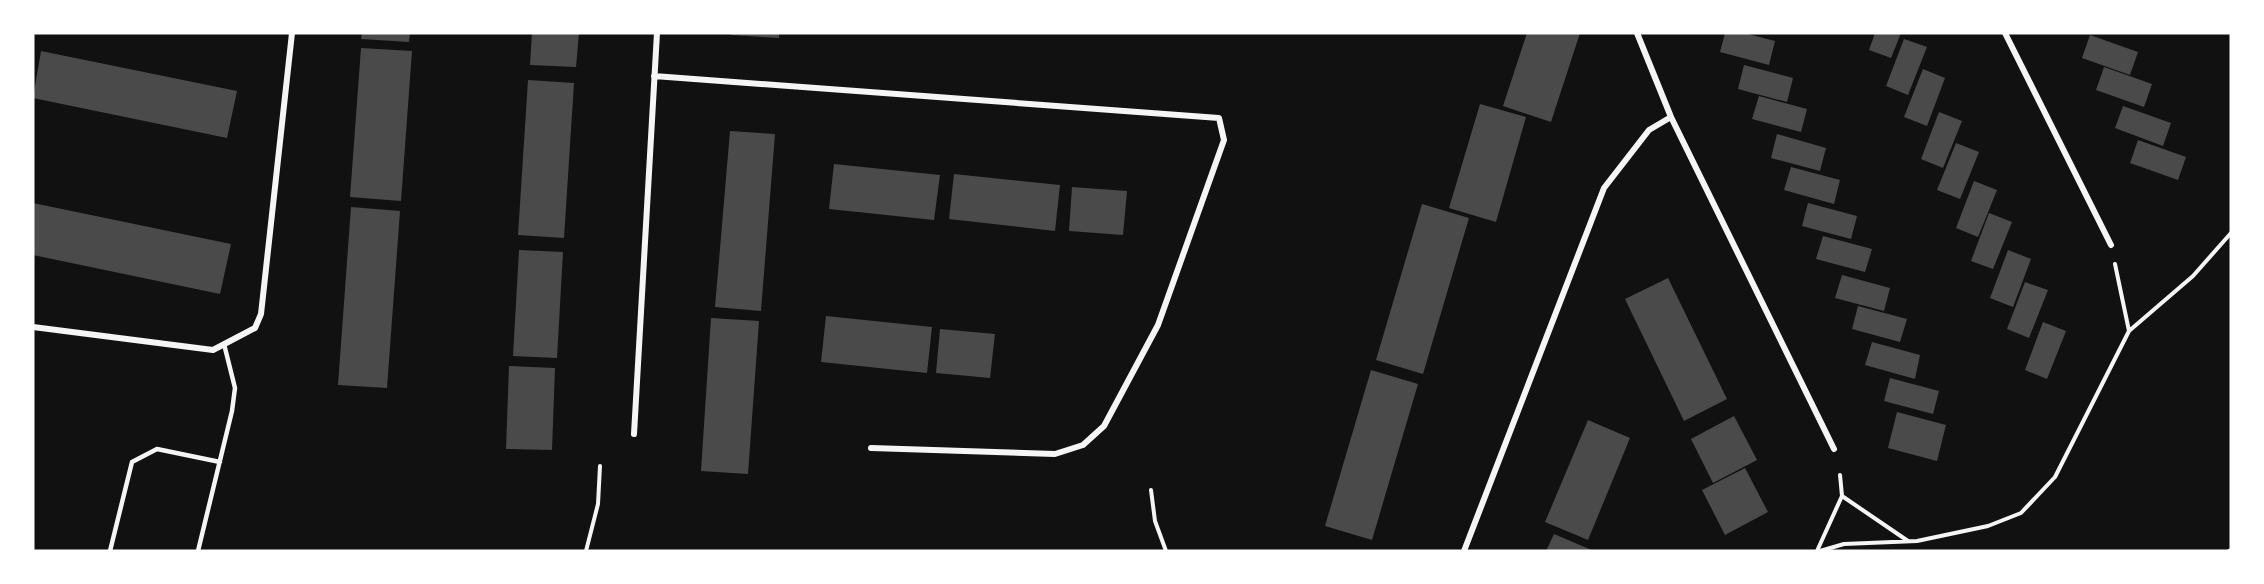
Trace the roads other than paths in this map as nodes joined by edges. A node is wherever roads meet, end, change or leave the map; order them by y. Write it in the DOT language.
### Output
graph roads {
  1 [pos="292,33"];
  2 [pos="657,33"];
  3 [pos="1637,33"];
  4 [pos="2005,33"];
  5 [pos="654,76"];
  6 [pos="1671,117"];
  7 [pos="2111,245"];
  8 [pos="33,327"];
  9 [pos="224,344"];
  10 [pos="634,434"];
  11 [pos="871,448"];
  12 [pos="1834,449"];
  13 [pos="220,462"];
  14 [pos="110,551"];
  15 [pos="198,551"];
  16 [pos="1464,551"];
  1 -- 9 [label="street"];
  2 -- 5 [label="street"];
  3 -- 6 [label="street"];
  4 -- 7 [label="street"];
  5 -- 10 [label="street"];
  5 -- 11 [label="street"];
  6 -- 12 [label="street"];
  6 -- 16 [label="street"];
  8 -- 9 [label="street"];
  9 -- 13 [label="lane"];
  13 -- 14 [label="lane"];
  13 -- 15 [label="lane"];
}
